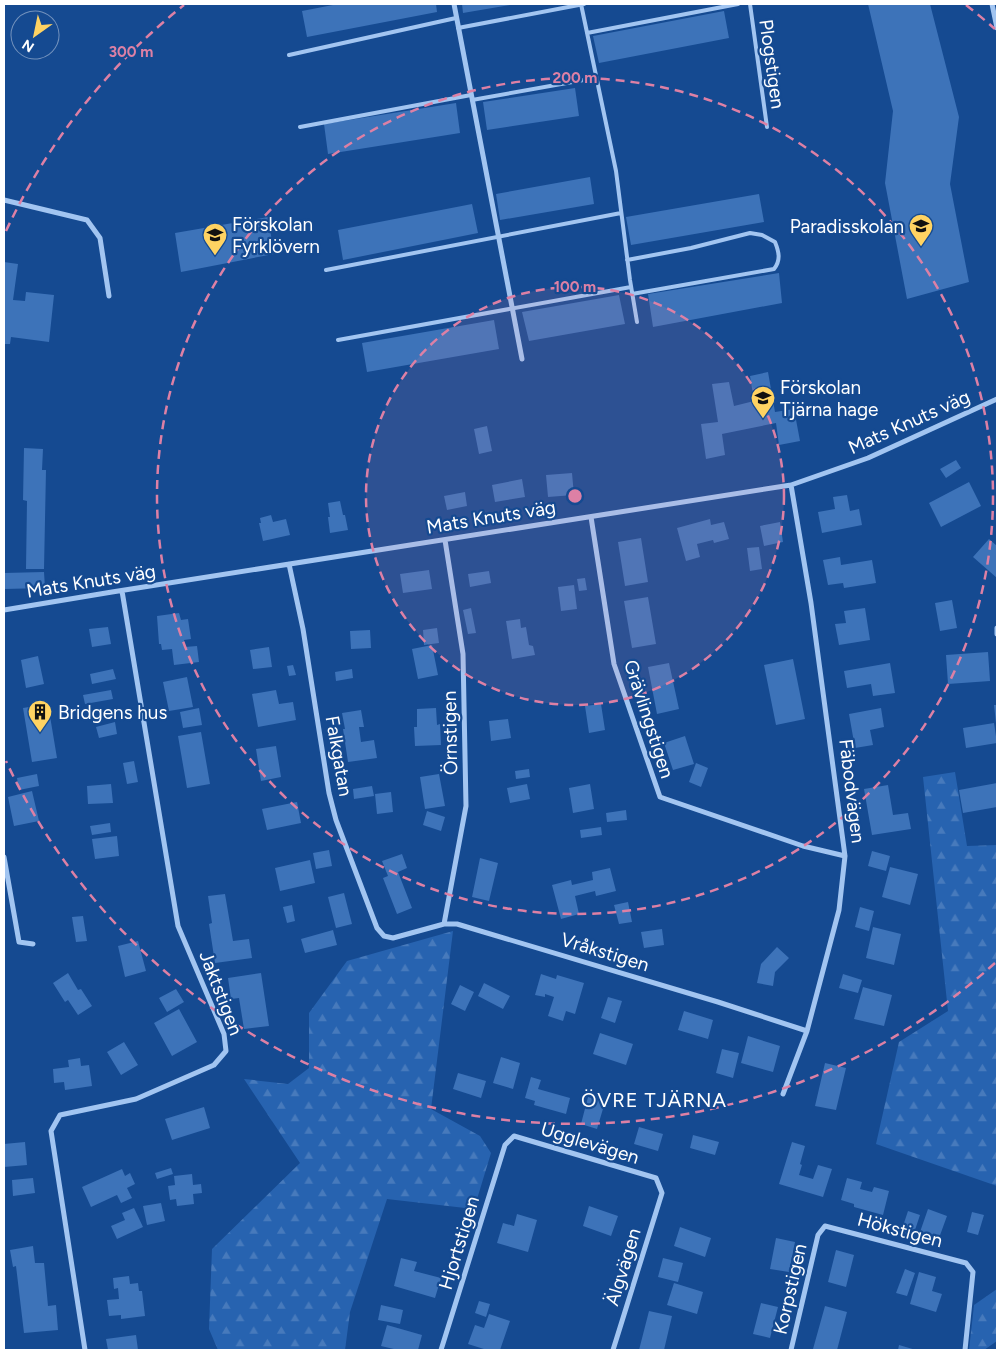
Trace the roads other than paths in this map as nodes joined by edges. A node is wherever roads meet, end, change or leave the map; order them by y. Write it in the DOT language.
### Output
graph roads {
  1 [pos="454,4"];
  2 [pos="582,4"];
  3 [pos="738,4"];
  4 [pos="750,4"];
  5 [pos="992,4"];
  6 [pos="456,18"];
  7 [pos="458,28"];
  8 [pos="997,28"];
  9 [pos="587,33"];
  10 [pos="289,55"];
  11 [pos="596,78"];
  12 [pos="472,97"];
  13 [pos="300,127"];
  14 [pos="768,128"];
  15 [pos="4,200"];
  16 [pos="621,213"];
  17 [pos="499,237"];
  18 [pos="627,260"];
  19 [pos="326,270"];
  20 [pos="631,287"];
  21 [pos="632,294"];
  22 [pos="109,296"];
  23 [pos="513,310"];
  24 [pos="637,322"];
  25 [pos="338,340"];
  26 [pos="522,359"];
  27 [pos="997,399"];
  28 [pos="791,485"];
  29 [pos="591,517"];
  30 [pos="445,540"];
  31 [pos="289,564"];
  32 [pos="122,591"];
  33 [pos="4,610"];
  34 [pos="997,628"];
  35 [pos="997,634"];
  36 [pos="845,856"];
  37 [pos="4,857"];
  38 [pos="444,924"];
  39 [pos="393,938"];
  40 [pos="32,944"];
  41 [pos="807,1031"];
  42 [pos="783,1094"];
  43 [pos="505,1145"];
  44 [pos="662,1193"];
  45 [pos="818,1235"];
  46 [pos="85,1350"];
  47 [pos="442,1350"];
  48 [pos="613,1350"];
  49 [pos="791,1350"];
  50 [pos="965,1350"];
  1 -- 6 [label="street"];
  2 -- 7 [label="lane"];
  2 -- 9 [label="lane"];
  3 -- 9 [label="lane"];
  4 -- 14 [label="lane, Plogstigen"];
  5 -- 8 [label="street"];
  6 -- 7 [label="street"];
  6 -- 10 [label="lane"];
  7 -- 12 [label="street"];
  9 -- 11 [label="lane"];
  11 -- 12 [label="lane"];
  11 -- 16 [label="lane"];
  12 -- 13 [label="lane"];
  12 -- 17 [label="street"];
  15 -- 22 [label="street"];
  16 -- 17 [label="lane"];
  16 -- 18 [label="lane"];
  17 -- 19 [label="lane"];
  17 -- 23 [label="street"];
  18 -- 20 [label="lane"];
  18 -- 21 [label="lane"];
  20 -- 21 [label="lane"];
  20 -- 23 [label="lane"];
  21 -- 24 [label="lane"];
  23 -- 25 [label="lane"];
  23 -- 26 [label="street"];
  27 -- 28 [label="street, Mats Knuts väg"];
  28 -- 29 [label="street, Mats Knuts väg"];
  28 -- 36 [label="street, Fäbodvägen"];
  29 -- 30 [label="street, Mats Knuts väg"];
  29 -- 36 [label="street, Grävlingstigen"];
  30 -- 31 [label="street, Mats Knuts väg"];
  30 -- 38 [label="street, Örnstigen"];
  31 -- 32 [label="street, Mats Knuts väg"];
  31 -- 39 [label="street, Falkgatan"];
  32 -- 33 [label="street, Mats Knuts väg"];
  32 -- 46 [label="street, Jaktstigen"];
  34 -- 35 [label="street"];
  36 -- 41 [label="street, Fäbodvägen"];
  37 -- 40 [label="street"];
  38 -- 39 [label="street, Vråkstigen"];
  38 -- 41 [label="street, Vråkstigen"];
  41 -- 42 [label="street, Fäbodvägen"];
  43 -- 44 [label="street, Ugglevägen"];
  43 -- 47 [label="street, Hjortstigen"];
  44 -- 48 [label="street, Älgvägen"];
  45 -- 49 [label="street, Korpstigen"];
  45 -- 50 [label="street, Hökstigen"];
}
